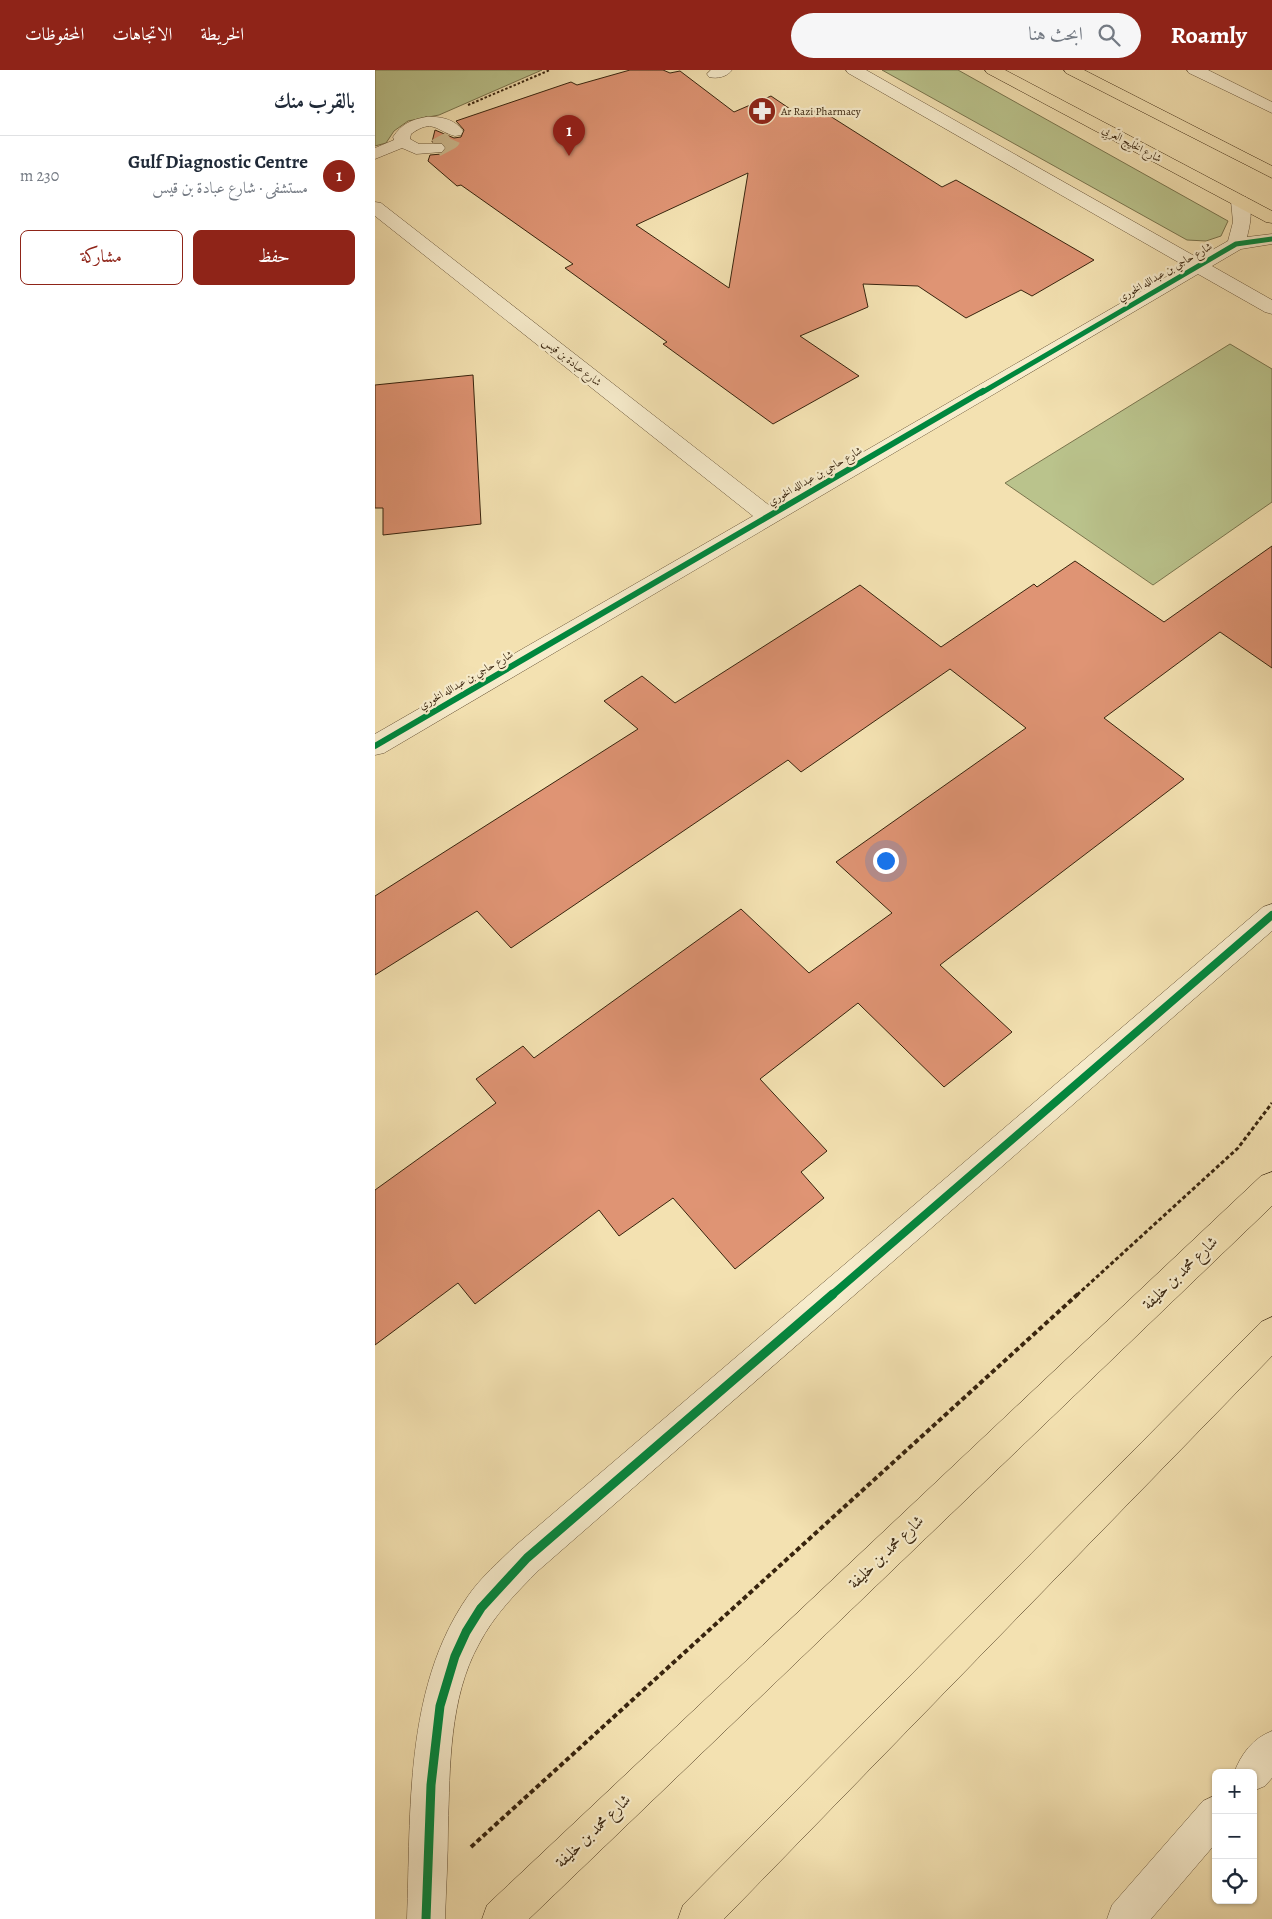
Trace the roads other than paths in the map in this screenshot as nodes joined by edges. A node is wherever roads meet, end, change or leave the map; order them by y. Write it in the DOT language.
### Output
graph roads {
  1 [pos="855,70"];
  2 [pos="993,70"];
  3 [pos="1072,70"];
  4 [pos="1195,70"];
  5 [pos="1272,108"];
  6 [pos="455,131"];
  7 [pos="403,142"];
  8 [pos="436,148"];
  9 [pos="375,154"];
  10 [pos="1272,173"];
  11 [pos="1240,201"];
  12 [pos="375,207"];
  13 [pos="1272,218"];
  14 [pos="1272,239"];
  15 [pos="1236,244"];
  16 [pos="1198,266"];
  17 [pos="1272,308"];
  18 [pos="768,516"];
  19 [pos="375,746"];
  20 [pos="1272,915"];
  21 [pos="1272,1186"];
  22 [pos="1272,1333"];
  23 [pos="1272,1749"];
  24 [pos="1255,1769"];
  25 [pos="1212,1819"];
  26 [pos="712,1911"];
  27 [pos="426,1919"];
  28 [pos="501,1919"];
  29 [pos="1126,1919"];
  1 -- 16 [label="street"];
  2 -- 11 [label="main road, شارع الخَلِيج العَربِي"];
  3 -- 10 [label="main road"];
  4 -- 5 [label="street"];
  6 -- 7 [label="street"];
  7 -- 8 [label="street"];
  7 -- 9 [label="street"];
  11 -- 13 [label="main road, شارع الخَلِيج العَربِي"];
  11 -- 15 [label="street"];
  12 -- 18 [label="street, شارع عبادة بن قيس"];
  14 -- 15 [label="street, شارع حاجي بن عبدالله الخوري"];
  15 -- 16 [label="street, شارع حاجي بن عبدالله الخوري"];
  16 -- 17 [label="street"];
  16 -- 18 [label="street, شارع حاجي بن عبدالله الخوري"];
  18 -- 19 [label="street, شارع حاجي بن عبدالله الخوري"];
  20 -- 27 [label="street"];
  21 -- 28 [label="main road, شارع محمد بن خليفة"];
  22 -- 26 [label="main road"];
  23 -- 24 [label="street"];
  25 -- 29 [label="street"];
}
